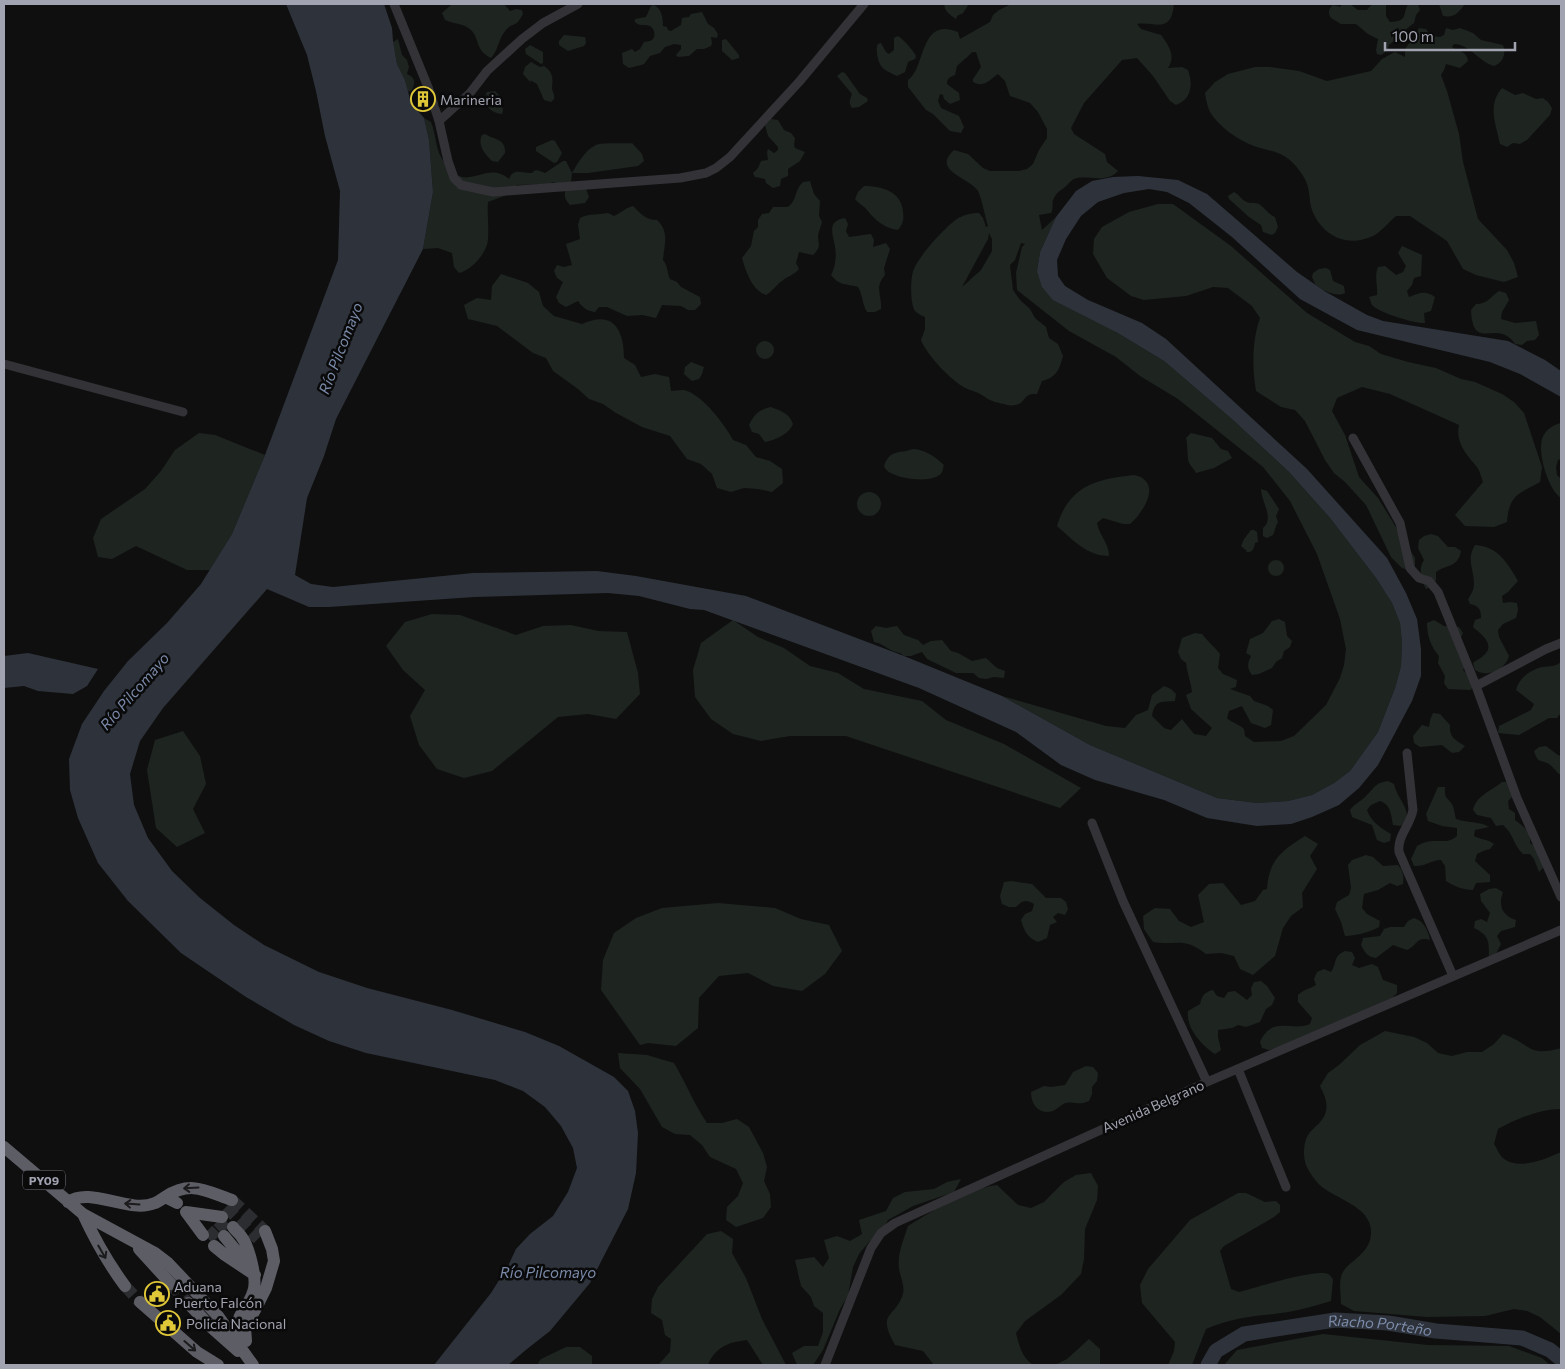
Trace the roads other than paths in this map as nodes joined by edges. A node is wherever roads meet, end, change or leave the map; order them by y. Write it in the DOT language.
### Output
graph roads {
  1 [pos="394,4"];
  2 [pos="578,4"];
  3 [pos="864,4"];
  4 [pos="439,121"];
  5 [pos="4,364"];
  6 [pos="183,412"];
  7 [pos="1353,438"];
  8 [pos="1561,644"];
  9 [pos="1476,686"];
  10 [pos="1407,753"];
  11 [pos="1092,823"];
  12 [pos="1561,898"];
  13 [pos="1561,930"];
  14 [pos="1453,976"];
  15 [pos="1238,1069"];
  16 [pos="1207,1082"];
  17 [pos="4,1147"];
  18 [pos="1286,1187"];
  19 [pos="165,1197"];
  20 [pos="68,1202"];
  21 [pos="182,1208"];
  22 [pos="83,1214"];
  23 [pos="217,1219"];
  24 [pos="262,1235"];
  25 [pos="132,1242"];
  26 [pos="255,1275"];
  27 [pos="171,1284"];
  28 [pos="125,1286"];
  29 [pos="140,1302"];
  30 [pos="188,1303"];
  31 [pos="251,1363"];
  32 [pos="218,1365"];
  33 [pos="824,1365"];
  1 -- 4 [label="street"];
  2 -- 4 [label="street"];
  3 -- 4 [label="street"];
  5 -- 6 [label="street"];
  7 -- 9 [label="street"];
  8 -- 9 [label="street"];
  9 -- 12 [label="street"];
  10 -- 14 [label="street"];
  11 -- 16 [label="street"];
  13 -- 14 [label="street, Avenida Belgrano"];
  14 -- 15 [label="street, Avenida Belgrano"];
  15 -- 16 [label="street, Avenida Belgrano"];
  15 -- 18 [label="street"];
  16 -- 33 [label="street, Avenida Belgrano"];
  17 -- 20 [label="highway, PY09"];
  19 -- 20 [label="highway, one-way"];
  19 -- 21 [label="highway"];
  23 -- 19 [label="highway, one-way"];
  20 -- 22 [label="highway, PY09"];
  21 -- 23 [label="highway"];
  21 -- 23 [label="highway"];
  22 -- 25 [label="highway, PY09"];
  22 -- 28 [label="highway, PY09, one-way"];
  24 -- 31 [label="highway"];
  25 -- 27 [label="highway"];
  25 -- 31 [label="highway, PY09"];
  26 -- 26 [label="highway"];
  26 -- 31 [label="highway"];
  29 -- 32 [label="highway, one-way"];
  30 -- 31 [label="highway"];
}
